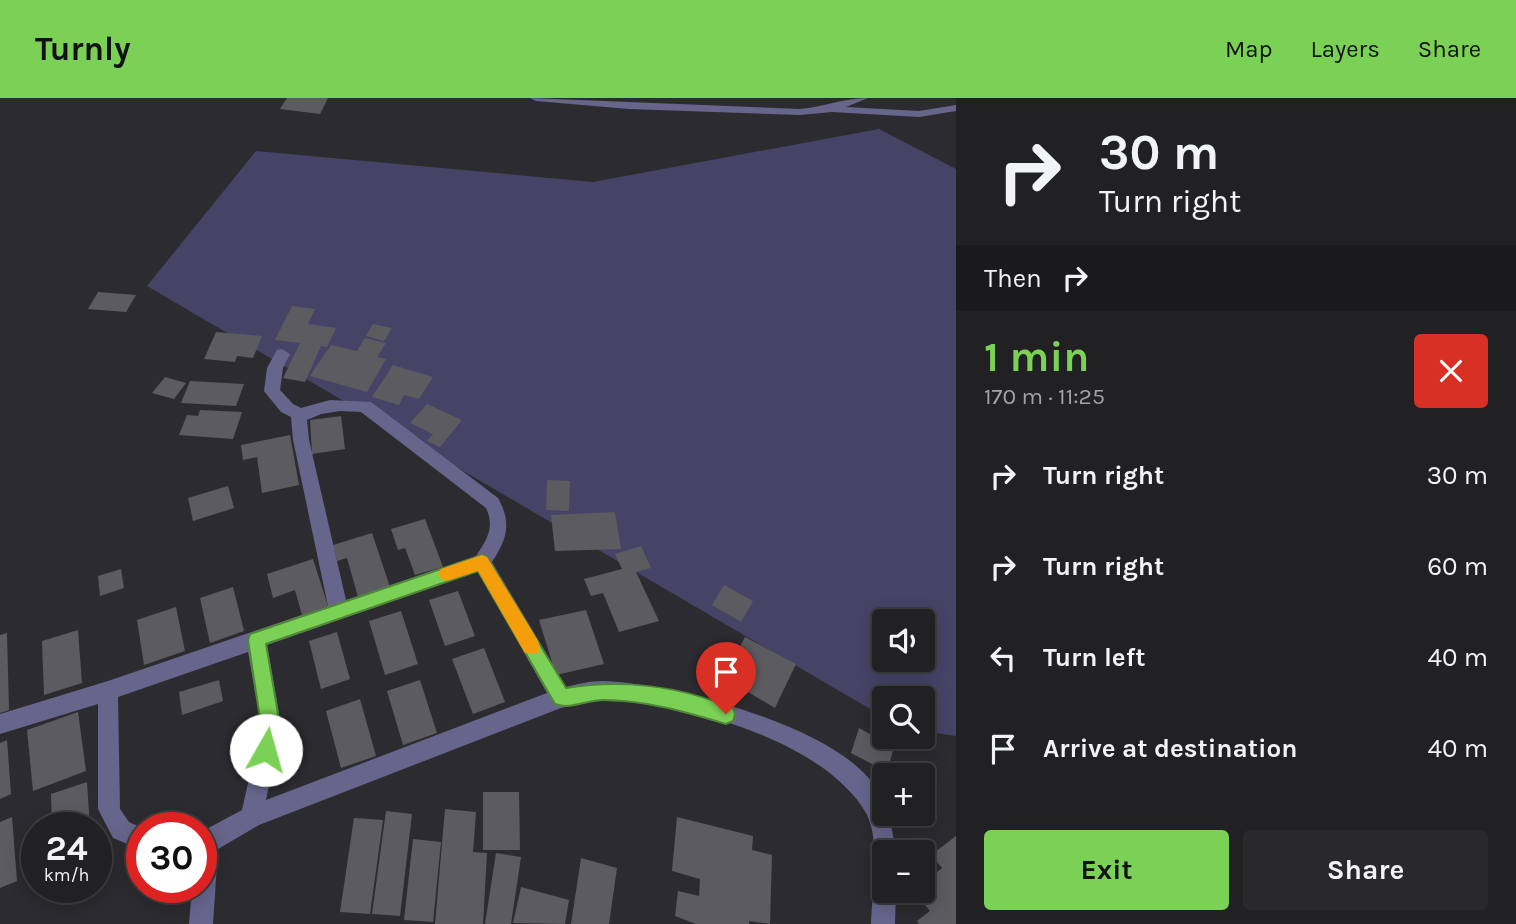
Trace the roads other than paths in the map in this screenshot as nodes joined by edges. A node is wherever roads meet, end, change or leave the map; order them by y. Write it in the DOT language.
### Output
graph roads {
  1 [pos="536,98"];
  2 [pos="862,98"];
  3 [pos="956,108"];
  4 [pos="826,110"];
  5 [pos="282,354"];
  6 [pos="301,415"];
  7 [pos="482,562"];
  8 [pos="339,611"];
  9 [pos="256,640"];
  10 [pos="108,691"];
  11 [pos="561,698"];
  12 [pos="0,724"];
  13 [pos="252,817"];
  14 [pos="126,835"];
  15 [pos="217,836"];
  16 [pos="202,903"];
  17 [pos="201,924"];
  18 [pos="883,924"];
  1 -- 4 [label="street"];
  2 -- 4 [label="street"];
  3 -- 4 [label="street"];
  5 -- 6 [label="street"];
  6 -- 7 [label="street"];
  6 -- 8 [label="street"];
  7 -- 8 [label="street"];
  7 -- 11 [label="street"];
  8 -- 9 [label="street"];
  9 -- 10 [label="street"];
  9 -- 13 [label="street"];
  10 -- 12 [label="street"];
  10 -- 14 [label="street"];
  11 -- 13 [label="street"];
  11 -- 18 [label="street"];
  13 -- 15 [label="street"];
  16 -- 17 [label="street"];
}
